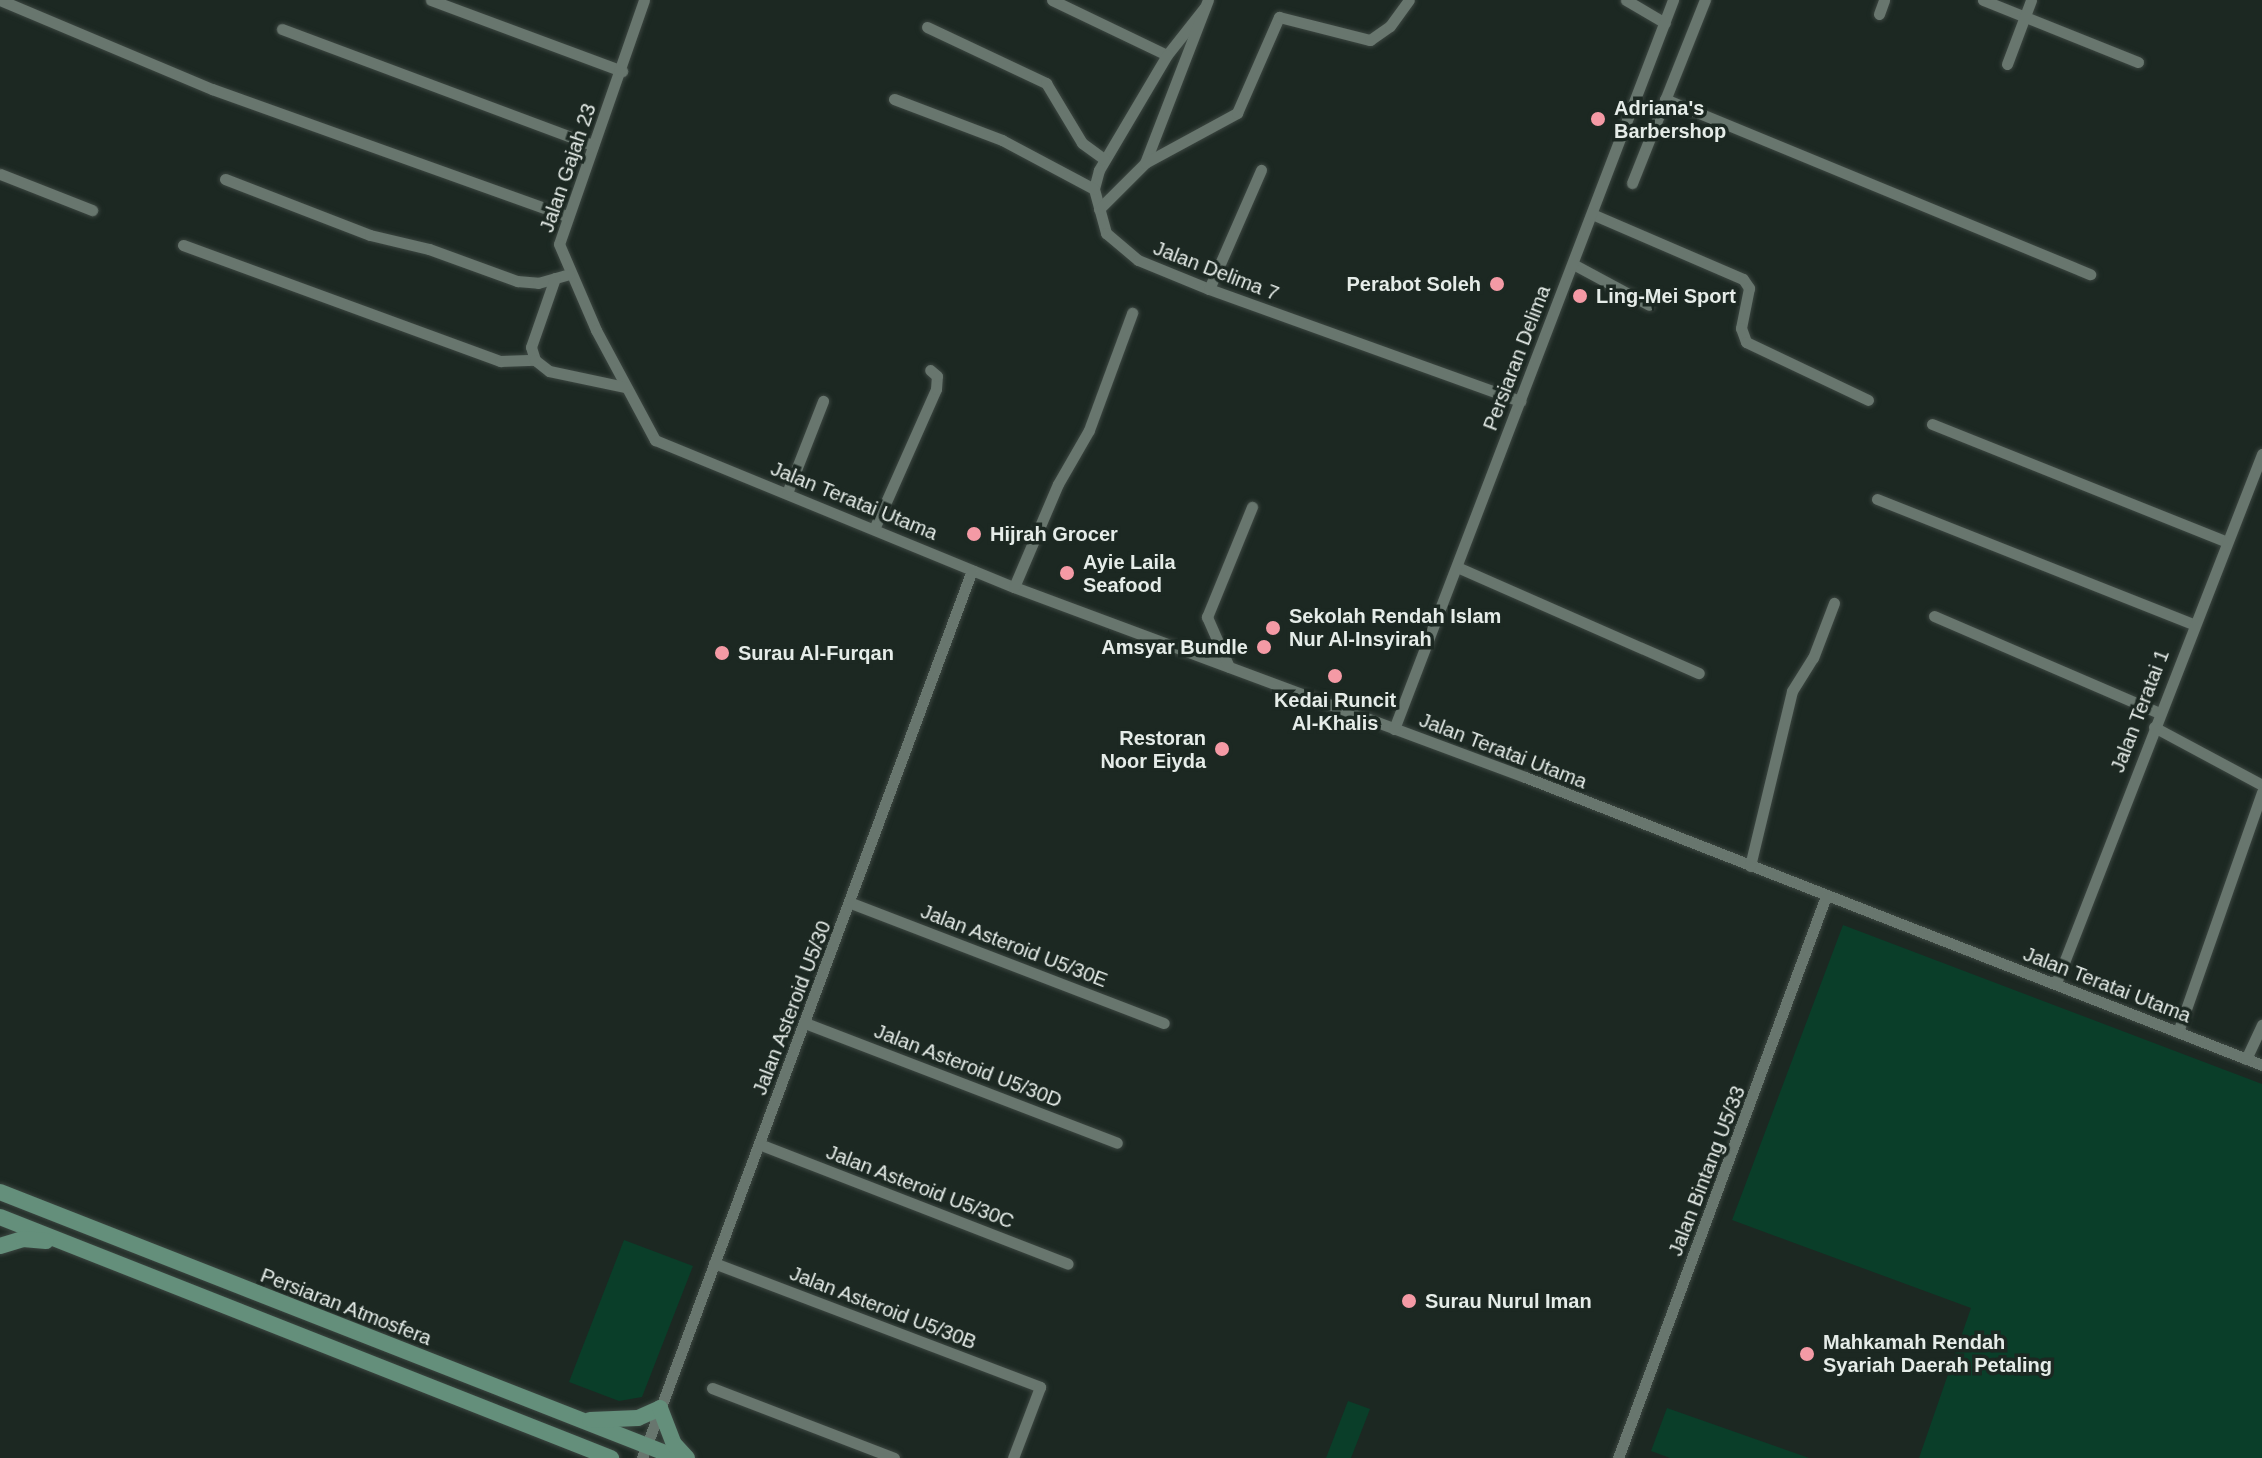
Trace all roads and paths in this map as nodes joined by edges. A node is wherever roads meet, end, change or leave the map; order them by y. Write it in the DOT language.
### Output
graph roads {
  1 [pos="0,0"];
  2 [pos="431,0"];
  3 [pos="644,0"];
  4 [pos="1052,0"];
  5 [pos="1409,0"];
  6 [pos="1626,0"];
  7 [pos="1673,0"];
  8 [pos="1705,0"];
  9 [pos="1884,0"];
  10 [pos="1983,0"];
  11 [pos="2031,0"];
  12 [pos="1206,4"];
  13 [pos="1879,14"];
  14 [pos="2025,17"];
  15 [pos="1665,23"];
  16 [pos="927,27"];
  17 [pos="282,29"];
  18 [pos="1167,55"];
  19 [pos="2138,62"];
  20 [pos="2007,64"];
  21 [pos="622,71"];
  22 [pos="894,99"];
  23 [pos="1665,99"];
  24 [pos="593,145"];
  25 [pos="1104,159"];
  26 [pos="1145,163"];
  27 [pos="1261,170"];
  28 [pos="0,174"];
  29 [pos="225,179"];
  30 [pos="1632,183"];
  31 [pos="1094,189"];
  32 [pos="1099,209"];
  33 [pos="92,210"];
  34 [pos="1592,214"];
  35 [pos="566,216"];
  36 [pos="183,245"];
  37 [pos="1573,264"];
  38 [pos="569,274"];
  39 [pos="2090,274"];
  40 [pos="555,278"];
  41 [pos="1209,289"];
  42 [pos="1649,305"];
  43 [pos="1132,313"];
  44 [pos="535,360"];
  45 [pos="930,370"];
  46 [pos="625,387"];
  47 [pos="1868,400"];
  48 [pos="823,401"];
  49 [pos="1520,401"];
  50 [pos="1932,424"];
  51 [pos="686,454"];
  52 [pos="2262,454"];
  53 [pos="787,493"];
  54 [pos="1877,499"];
  55 [pos="1252,507"];
  56 [pos="874,529"];
  57 [pos="2225,541"];
  58 [pos="1457,567"];
  59 [pos="972,570"];
  60 [pos="1014,587"];
  61 [pos="1834,603"];
  62 [pos="1934,616"];
  63 [pos="2193,624"];
  64 [pos="1229,667"];
  65 [pos="1699,673"];
  66 [pos="2159,713"];
  67 [pos="2154,727"];
  68 [pos="1394,729"];
  69 [pos="2262,785"];
  70 [pos="2262,792"];
  71 [pos="1750,866"];
  72 [pos="1826,896"];
  73 [pos="851,903"];
  74 [pos="2056,983"];
  75 [pos="805,1023"];
  76 [pos="1164,1023"];
  77 [pos="2262,1024"];
  78 [pos="2178,1032"];
  79 [pos="2246,1059"];
  80 [pos="2262,1065"];
  81 [pos="1117,1143"];
  82 [pos="759,1144"];
  83 [pos="0,1192"];
  84 [pos="0,1217"];
  85 [pos="60,1242"];
  86 [pos="0,1246"];
  87 [pos="714,1263"];
  88 [pos="1068,1264"];
  89 [pos="712,1388"];
  90 [pos="660,1408"];
  91 [pos="581,1420"];
  92 [pos="644,1452"];
  93 [pos="611,1458"];
  94 [pos="678,1458"];
  95 [pos="687,1458"];
  96 [pos="894,1458"];
  97 [pos="1013,1458"];
  98 [pos="1618,1458"];
  1 -- 35 [label="street"];
  2 -- 21 [label="street"];
  3 -- 21 [label="street, Jalan Gajah 23"];
  4 -- 18 [label="street"];
  5 -- 26 [label="street"];
  6 -- 15 [label="street"];
  7 -- 15 [label="street, Persiaran Delima"];
  8 -- 23 [label="street"];
  9 -- 13 [label="street"];
  10 -- 14 [label="street"];
  11 -- 14 [label="street"];
  12 -- 18 [label="street"];
  12 -- 26 [label="street"];
  14 -- 19 [label="street"];
  14 -- 20 [label="street"];
  15 -- 34 [label="street, Persiaran Delima"];
  16 -- 25 [label="street"];
  17 -- 24 [label="street"];
  18 -- 25 [label="street"];
  21 -- 24 [label="street, Jalan Gajah 23"];
  22 -- 31 [label="street"];
  23 -- 30 [label="street"];
  23 -- 39 [label="street"];
  24 -- 35 [label="street, Jalan Gajah 23"];
  25 -- 31 [label="street"];
  26 -- 32 [label="street"];
  27 -- 41 [label="street"];
  28 -- 33 [label="street"];
  29 -- 40 [label="street"];
  31 -- 32 [label="street, Jalan Delima 7"];
  32 -- 41 [label="street, Jalan Delima 7"];
  34 -- 37 [label="street, Persiaran Delima"];
  34 -- 47 [label="street"];
  35 -- 38 [label="street, Jalan Gajah 23"];
  36 -- 44 [label="street"];
  37 -- 42 [label="street"];
  37 -- 49 [label="street, Persiaran Delima"];
  38 -- 40 [label="street"];
  38 -- 46 [label="street, Jalan Gajah 23"];
  40 -- 44 [label="street"];
  41 -- 49 [label="street, Jalan Delima 7"];
  43 -- 60 [label="street"];
  44 -- 46 [label="street"];
  45 -- 56 [label="street"];
  46 -- 51 [label="street, Jalan Gajah 23"];
  48 -- 53 [label="street"];
  49 -- 58 [label="street, Persiaran Delima"];
  50 -- 57 [label="street"];
  51 -- 53 [label="street, Jalan Teratai Utama"];
  52 -- 57 [label="street, Jalan Teratai 1"];
  53 -- 56 [label="street, Jalan Teratai Utama"];
  54 -- 63 [label="street"];
  55 -- 64 [label="street"];
  56 -- 59 [label="street, Jalan Teratai Utama"];
  57 -- 63 [label="street, Jalan Teratai 1"];
  58 -- 65 [label="street"];
  58 -- 68 [label="street, Persiaran Delima"];
  59 -- 60 [label="street, Jalan Teratai Utama"];
  59 -- 73 [label="street, Jalan Asteroid U5/30"];
  60 -- 64 [label="street, Jalan Teratai Utama"];
  61 -- 71 [label="street"];
  62 -- 66 [label="street"];
  63 -- 66 [label="street, Jalan Teratai 1"];
  64 -- 68 [label="street, Jalan Teratai Utama"];
  66 -- 67 [label="street, Jalan Teratai 1"];
  67 -- 69 [label="street"];
  67 -- 74 [label="street, Jalan Teratai 1"];
  68 -- 71 [label="street, Jalan Teratai Utama"];
  70 -- 78 [label="street"];
  71 -- 72 [label="street, Jalan Teratai Utama"];
  72 -- 74 [label="street, Jalan Teratai Utama"];
  72 -- 98 [label="street, Jalan Bintang U5/33"];
  73 -- 75 [label="street, Jalan Asteroid U5/30"];
  73 -- 76 [label="street, Jalan Asteroid U5/30E"];
  74 -- 78 [label="street, Jalan Teratai Utama"];
  75 -- 81 [label="street, Jalan Asteroid U5/30D"];
  75 -- 82 [label="street, Jalan Asteroid U5/30"];
  77 -- 79 [label="street"];
  78 -- 79 [label="street, Jalan Teratai Utama"];
  79 -- 80 [label="street, Jalan Teratai Utama"];
  82 -- 87 [label="street, Jalan Asteroid U5/30"];
  82 -- 88 [label="street, Jalan Asteroid U5/30C"];
  83 -- 91 [label="street, Persiaran Atmosfera"];
  84 -- 85 [label="street"];
  85 -- 86 [label="street"];
  85 -- 93 [label="street"];
  87 -- 90 [label="street, Jalan Asteroid U5/30"];
  87 -- 97 [label="street, Jalan Asteroid U5/30B"];
  89 -- 96 [label="street"];
  90 -- 91 [label="street"];
  90 -- 92 [label="street, Jalan Asteroid U5/30"];
  90 -- 95 [label="street"];
  91 -- 92 [label="street, Persiaran Atmosfera"];
  92 -- 94 [label="street, Persiaran Atmosfera"];
}
